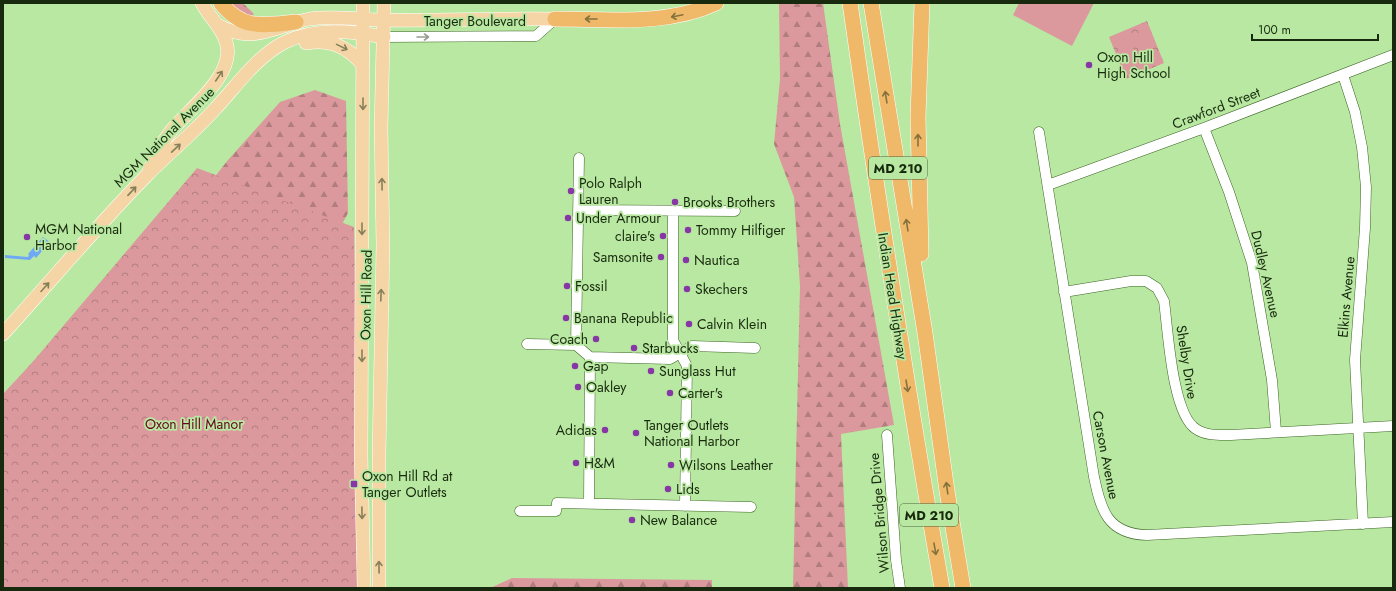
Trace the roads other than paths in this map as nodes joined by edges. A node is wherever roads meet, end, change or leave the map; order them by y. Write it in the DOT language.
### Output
graph roads {
  1 [pos="202,3"];
  2 [pos="221,3"];
  3 [pos="363,3"];
  4 [pos="384,3"];
  5 [pos="716,3"];
  6 [pos="840,3"];
  7 [pos="850,3"];
  8 [pos="871,3"];
  9 [pos="922,3"];
  10 [pos="364,19"];
  11 [pos="555,19"];
  12 [pos="384,20"];
  13 [pos="296,22"];
  14 [pos="218,25"];
  15 [pos="363,33"];
  16 [pos="384,37"];
  17 [pos="1393,54"];
  18 [pos="264,56"];
  19 [pos="363,65"];
  20 [pos="1343,75"];
  21 [pos="1204,128"];
  22 [pos="1039,132"];
  23 [pos="579,158"];
  24 [pos="147,174"];
  25 [pos="1048,185"];
  26 [pos="880,209"];
  27 [pos="578,210"];
  28 [pos="673,211"];
  29 [pos="735,211"];
  30 [pos="1064,292"];
  31 [pos="925,333"];
  32 [pos="3,334"];
  33 [pos="528,344"];
  34 [pos="576,345"];
  35 [pos="755,348"];
  36 [pos="680,353"];
  37 [pos="590,357"];
  38 [pos="1393,426"];
  39 [pos="1359,428"];
  40 [pos="1276,432"];
  41 [pos="887,435"];
  42 [pos="589,503"];
  43 [pos="685,506"];
  44 [pos="752,507"];
  45 [pos="520,511"];
  46 [pos="1393,522"];
  47 [pos="1363,524"];
  48 [pos="364,588"];
  49 [pos="379,588"];
  50 [pos="900,588"];
  51 [pos="942,588"];
  52 [pos="963,588"];
  1 -- 14 [label="main road"];
  2 -- 13 [label="highway"];
  3 -- 10 [label="main road, Oxon Hill Road"];
  4 -- 12 [label="main road, Oxon Hill Road"];
  5 -- 11 [label="highway, one-way"];
  6 -- 26 [label="highway"];
  7 -- 26 [label="highway, Indian Head Highway / MD 210"];
  31 -- 8 [label="highway, Indian Head Highway / MD 210, one-way"];
  31 -- 9 [label="highway, one-way"];
  10 -- 12 [label="main road"];
  10 -- 13 [label="main road"];
  10 -- 15 [label="main road, Oxon Hill Road"];
  11 -- 12 [label="main road, Tanger Boulevard"];
  16 -- 11 [label="street, Tanger Boulevard, one-way"];
  12 -- 16 [label="main road, Oxon Hill Road"];
  13 -- 14 [label="main road"];
  24 -- 14 [label="main road, one-way"];
  15 -- 16 [label="main road, MGM National Avenue"];
  15 -- 18 [label="main road, MGM National Avenue"];
  15 -- 19 [label="main road, Oxon Hill Road"];
  49 -- 16 [label="main road, Oxon Hill Road, one-way"];
  17 -- 20 [label="street, Crawford Street"];
  18 -- 19 [label="main road, one-way"];
  24 -- 18 [label="main road, MGM National Avenue, one-way"];
  19 -- 48 [label="main road, Oxon Hill Road, one-way"];
  20 -- 21 [label="street, Crawford Street"];
  20 -- 39 [label="street, Elkins Avenue"];
  21 -- 25 [label="street, Crawford Street"];
  21 -- 40 [label="street, Dudley Avenue"];
  22 -- 25 [label="street, Carson Avenue"];
  23 -- 27 [label="street"];
  32 -- 24 [label="main road, MGM National Avenue, one-way"];
  25 -- 30 [label="street, Carson Avenue"];
  26 -- 51 [label="highway, Indian Head Highway / MD 210, one-way"];
  27 -- 28 [label="street"];
  27 -- 34 [label="street"];
  28 -- 29 [label="street"];
  28 -- 36 [label="street"];
  30 -- 40 [label="street, Shelby Drive"];
  30 -- 47 [label="street, Carson Avenue"];
  52 -- 31 [label="highway, Indian Head Highway / MD 210, one-way"];
  33 -- 34 [label="street"];
  34 -- 37 [label="street"];
  35 -- 36 [label="street"];
  36 -- 37 [label="street"];
  36 -- 43 [label="street"];
  37 -- 42 [label="street"];
  38 -- 39 [label="street, Shelby Drive"];
  39 -- 40 [label="street, Shelby Drive"];
  39 -- 47 [label="street, Elkins Avenue"];
  41 -- 50 [label="street, Wilson Bridge Drive"];
  42 -- 43 [label="street"];
  42 -- 45 [label="street"];
  43 -- 44 [label="street"];
  46 -- 47 [label="street, Carson Avenue"];
}
